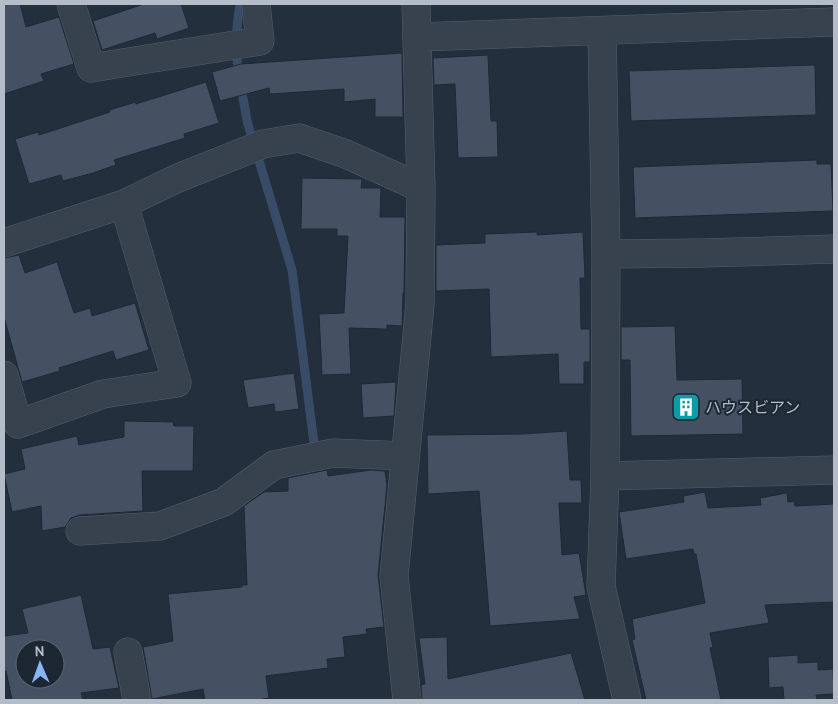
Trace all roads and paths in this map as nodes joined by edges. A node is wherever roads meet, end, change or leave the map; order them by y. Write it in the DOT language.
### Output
graph roads {
  1 [pos="71,4"];
  2 [pos="256,4"];
  3 [pos="416,4"];
  4 [pos="834,22"];
  5 [pos="602,31"];
  6 [pos="417,37"];
  7 [pos="421,188"];
  8 [pos="124,204"];
  9 [pos="4,243"];
  10 [pos="834,249"];
  11 [pos="606,254"];
  12 [pos="4,375"];
  13 [pos="405,456"];
  14 [pos="834,470"];
  15 [pos="605,476"];
  16 [pos="80,531"];
  17 [pos="128,652"];
  18 [pos="137,700"];
  19 [pos="407,700"];
  20 [pos="627,700"];
  1 -- 2 [label="street"];
  3 -- 6 [label="street"];
  4 -- 5 [label="street"];
  5 -- 6 [label="street"];
  5 -- 11 [label="street"];
  6 -- 7 [label="street"];
  7 -- 8 [label="street"];
  7 -- 13 [label="street"];
  8 -- 9 [label="street"];
  8 -- 12 [label="street"];
  10 -- 11 [label="street"];
  11 -- 15 [label="street"];
  13 -- 16 [label="street"];
  13 -- 19 [label="street"];
  14 -- 15 [label="street"];
  15 -- 20 [label="street"];
  17 -- 18 [label="street"];
}
